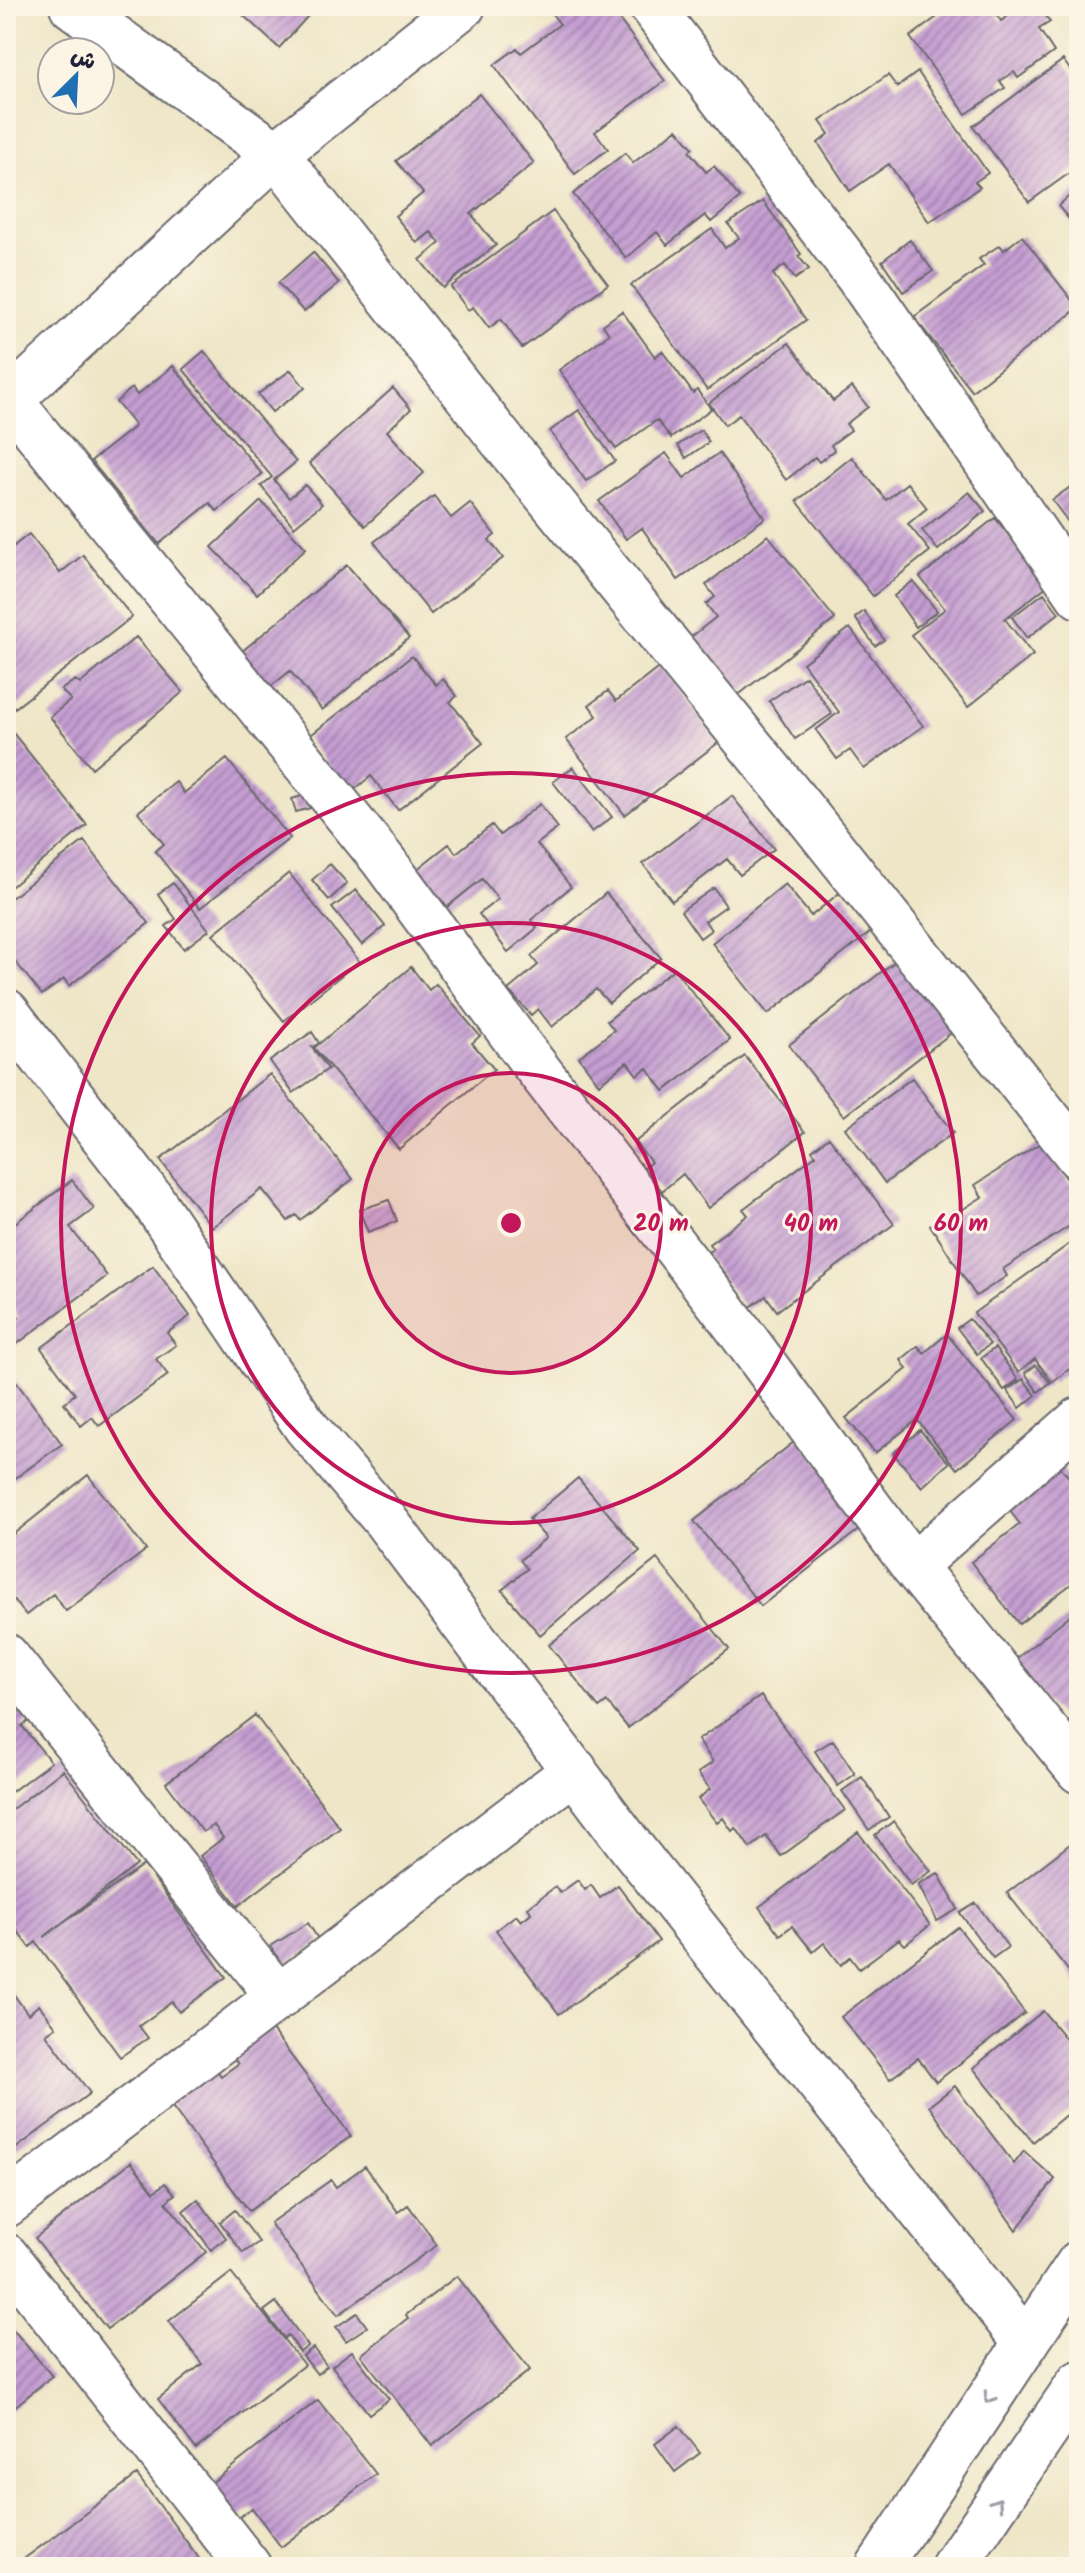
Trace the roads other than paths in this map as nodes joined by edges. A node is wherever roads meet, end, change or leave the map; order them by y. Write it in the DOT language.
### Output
graph roads {
  1 [pos="72,6"];
  2 [pos="463,6"];
  3 [pos="651,6"];
  4 [pos="276,154"];
  5 [pos="8,402"];
  6 [pos="1079,596"];
  7 [pos="6,1011"];
  8 [pos="1079,1157"];
  9 [pos="1079,1420"];
  10 [pos="913,1566"];
  11 [pos="6,1656"];
  12 [pos="575,1770"];
  13 [pos="1079,1771"];
  14 [pos="279,1997"];
  15 [pos="6,2205"];
  16 [pos="6,2256"];
  17 [pos="1079,2263"];
  18 [pos="1026,2343"];
  19 [pos="1079,2383"];
  20 [pos="249,2567"];
  21 [pos="878,2567"];
  22 [pos="953,2567"];
  1 -- 4 [label="street"];
  2 -- 4 [label="street"];
  3 -- 6 [label="street"];
  4 -- 5 [label="street"];
  4 -- 8 [label="street"];
  5 -- 10 [label="street"];
  7 -- 12 [label="street"];
  9 -- 10 [label="street"];
  10 -- 13 [label="street"];
  11 -- 14 [label="street"];
  12 -- 14 [label="street"];
  12 -- 18 [label="street"];
  14 -- 15 [label="street"];
  16 -- 20 [label="street"];
  17 -- 18 [label="street"];
  18 -- 21 [label="street, one-way"];
  22 -- 19 [label="street, one-way"];
}
